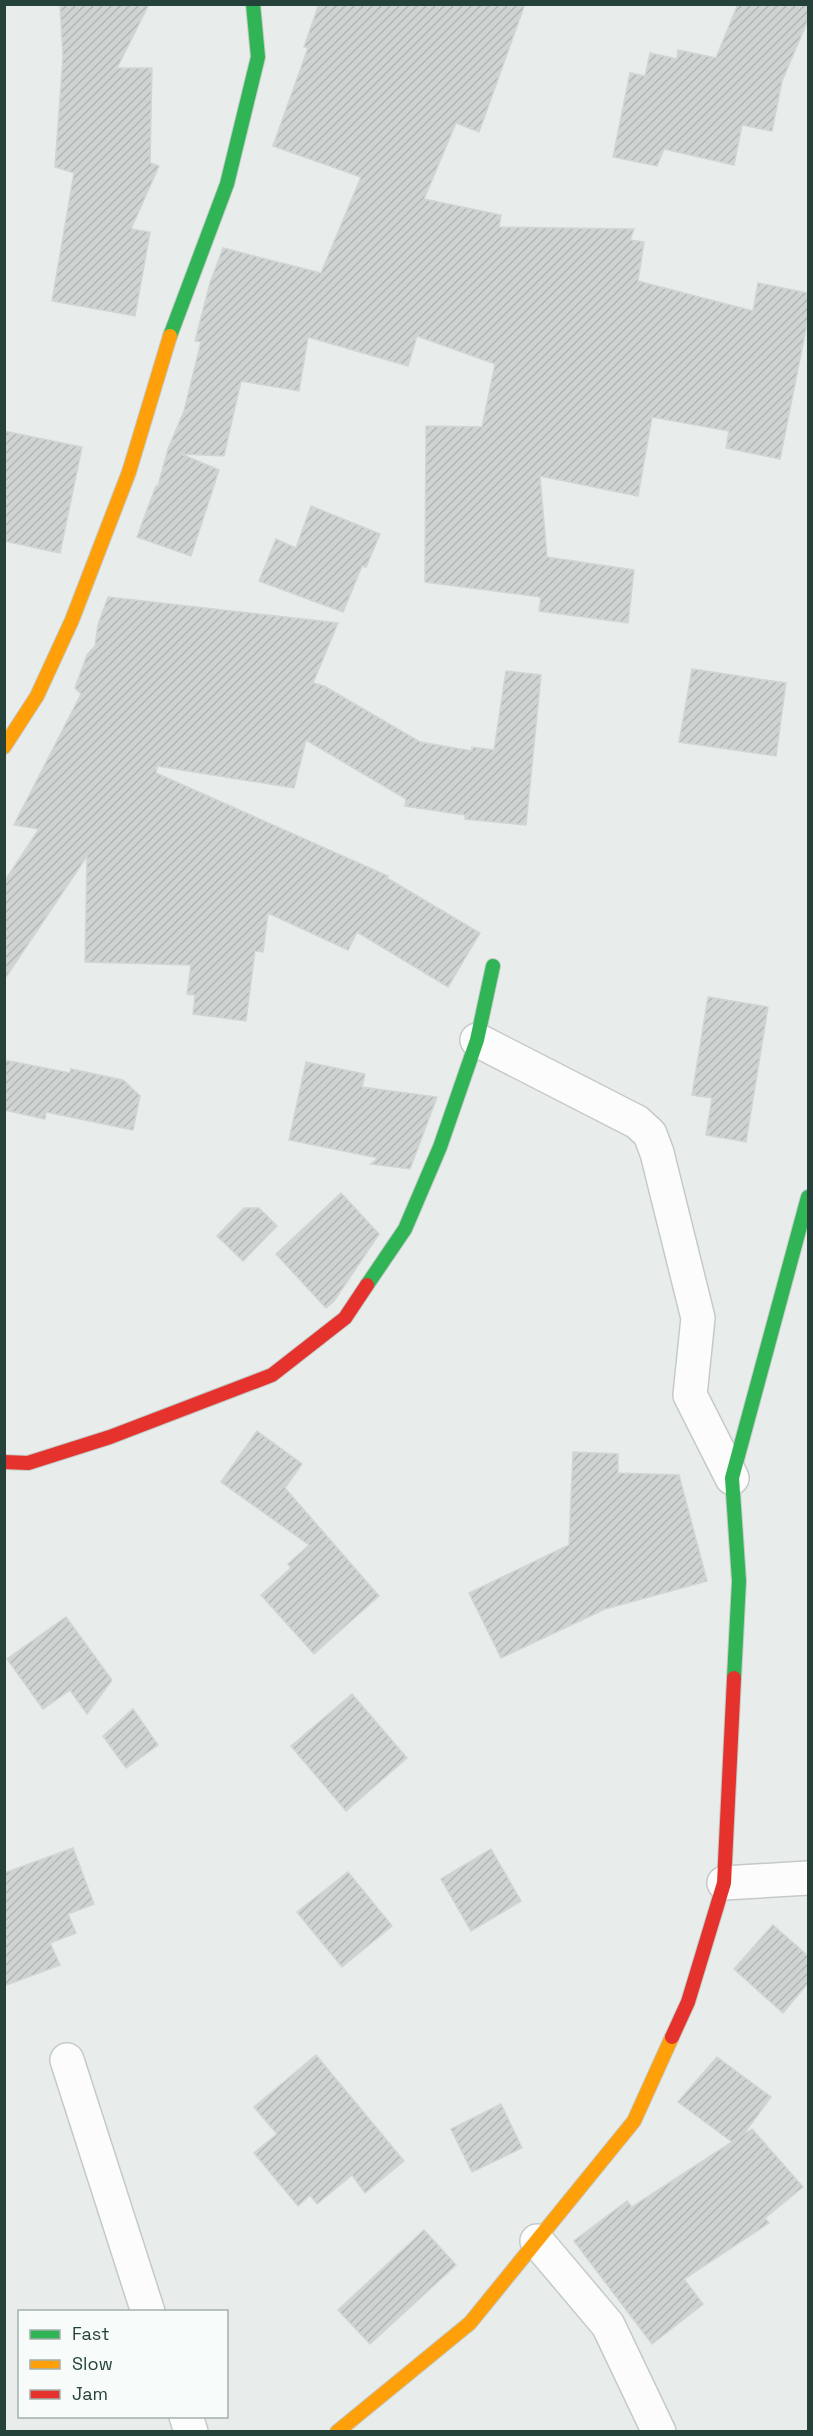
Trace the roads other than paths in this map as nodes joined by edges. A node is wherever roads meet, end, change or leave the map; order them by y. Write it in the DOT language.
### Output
graph roads {
  1 [pos="253,4"];
  2 [pos="4,747"];
  3 [pos="493,966"];
  4 [pos="477,1040"];
  5 [pos="808,1197"];
  6 [pos="4,1462"];
  7 [pos="732,1478"];
  8 [pos="808,1878"];
  9 [pos="724,1883"];
  10 [pos="67,2060"];
  11 [pos="537,2241"];
  12 [pos="147,2310"];
  13 [pos="336,2432"];
  14 [pos="659,2432"];
  1 -- 2 [label="street"];
  3 -- 4 [label="street"];
  4 -- 6 [label="street"];
  4 -- 7 [label="street"];
  5 -- 7 [label="street"];
  7 -- 9 [label="street"];
  8 -- 9 [label="street"];
  9 -- 11 [label="street"];
  10 -- 12 [label="street"];
  11 -- 13 [label="street"];
  11 -- 14 [label="street"];
}
